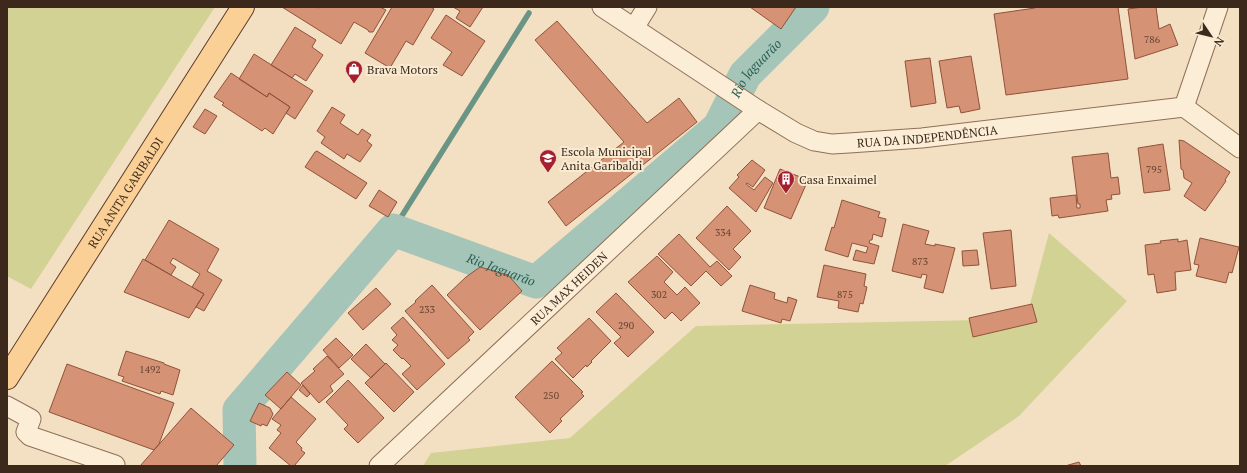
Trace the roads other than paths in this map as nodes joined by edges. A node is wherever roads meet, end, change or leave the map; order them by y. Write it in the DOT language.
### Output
graph roads {
  1 [pos="243,7"];
  2 [pos="602,7"];
  3 [pos="647,7"];
  4 [pos="1218,7"];
  5 [pos="634,28"];
  6 [pos="1184,107"];
  7 [pos="758,110"];
  8 [pos="1240,148"];
  9 [pos="7,378"];
  10 [pos="7,406"];
  11 [pos="116,465"];
  12 [pos="379,466"];
  1 -- 9 [label="main road, RUA ANITA GARIBALDI"];
  2 -- 5 [label="street, RUA DA INDEPENDÊNCIA"];
  3 -- 5 [label="street"];
  4 -- 6 [label="street"];
  5 -- 7 [label="street, RUA DA INDEPENDÊNCIA"];
  6 -- 7 [label="street, RUA DA INDEPENDÊNCIA"];
  6 -- 8 [label="street"];
  7 -- 12 [label="street, RUA MAX HEIDEN"];
  10 -- 11 [label="street"];
}
